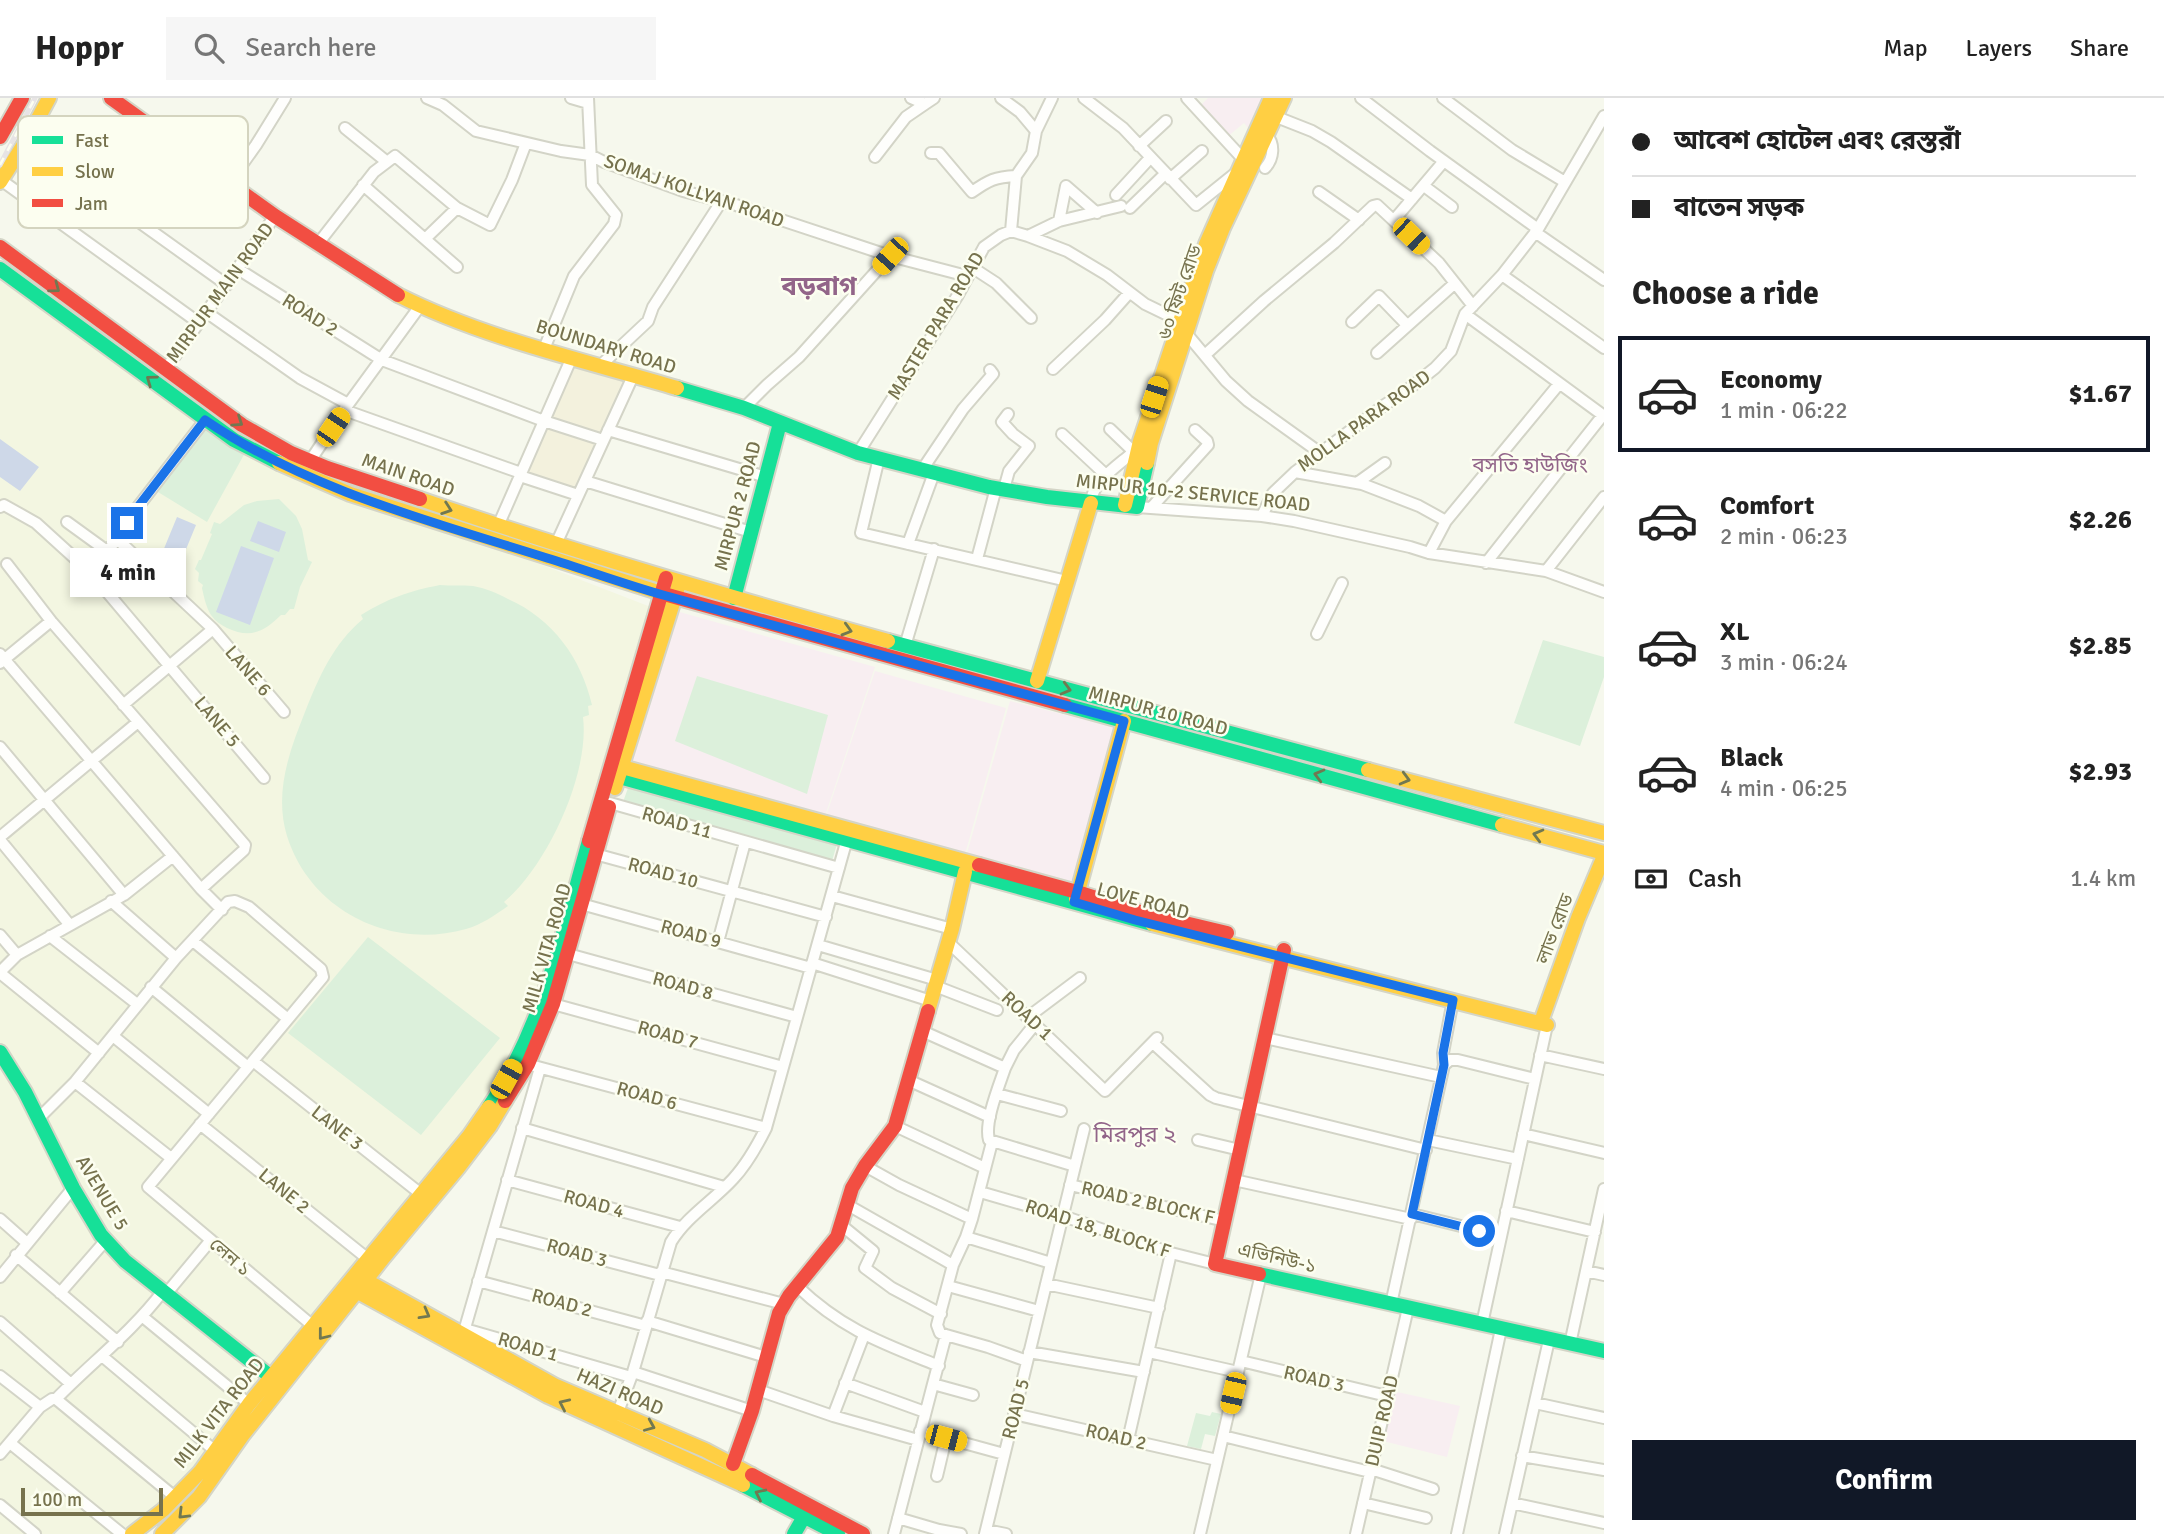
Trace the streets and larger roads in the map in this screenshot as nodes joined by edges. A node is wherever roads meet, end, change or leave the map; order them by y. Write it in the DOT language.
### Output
graph roads {
  1 [pos="22,98"];
  2 [pos="49,98"];
  3 [pos="111,98"];
  4 [pos="285,98"];
  5 [pos="427,98"];
  6 [pos="571,98"];
  7 [pos="911,98"];
  8 [pos="1001,98"];
  9 [pos="1052,98"];
  10 [pos="1084,98"];
  11 [pos="1187,98"];
  12 [pos="1271,98"];
  13 [pos="1284,98"];
  14 [pos="1361,98"];
  15 [pos="1443,98"];
  16 [pos="588,101"];
  17 [pos="930,101"];
  18 [pos="39,116"];
  19 [pos="136,116"];
  20 [pos="1274,116"];
  21 [pos="1604,117"];
  22 [pos="1166,121"];
  23 [pos="345,128"];
  24 [pos="1036,131"];
  25 [pos="1266,134"];
  26 [pos="0,137"];
  27 [pos="526,143"];
  28 [pos="1139,146"];
  29 [pos="1202,151"];
  30 [pos="931,153"];
  31 [pos="18,154"];
  32 [pos="590,155"];
  33 [pos="248,156"];
  34 [pos="875,157"];
  35 [pos="1150,158"];
  36 [pos="387,162"];
  37 [pos="1444,162"];
  38 [pos="1240,166"];
  39 [pos="1265,168"];
  40 [pos="1016,176"];
  41 [pos="1168,177"];
  42 [pos="1,181"];
  43 [pos="1565,182"];
  44 [pos="363,185"];
  45 [pos="1424,186"];
  46 [pos="1319,192"];
  47 [pos="18,193"];
  48 [pos="1116,195"];
  49 [pos="248,197"];
  50 [pos="1412,199"];
  51 [pos="721,202"];
  52 [pos="1452,207"];
  53 [pos="457,208"];
  54 [pos="1097,212"];
  55 [pos="275,216"];
  56 [pos="1359,220"];
  57 [pos="1394,220"];
  58 [pos="1059,221"];
  59 [pos="67,228"];
  60 [pos="147,228"];
  61 [pos="1537,230"];
  62 [pos="1010,231"];
  63 [pos="1028,236"];
  64 [pos="425,239"];
  65 [pos="317,244"];
  66 [pos="0,247"];
  67 [pos="890,256"];
  68 [pos="457,267"];
  69 [pos="0,269"];
  70 [pos="238,269"];
  71 [pos="970,272"];
  72 [pos="1502,275"];
  73 [pos="1604,281"];
  74 [pos="1454,284"];
  75 [pos="227,285"];
  76 [pos="1129,293"];
  77 [pos="420,306"];
  78 [pos="1469,310"];
  79 [pos="206,312"];
  80 [pos="1031,318"];
  81 [pos="1352,322"];
  82 [pos="199,323"];
  83 [pos="1407,325"];
  84 [pos="1183,327"];
  85 [pos="1604,348"];
  86 [pos="544,349"];
  87 [pos="1377,353"];
  88 [pos="1206,354"];
  89 [pos="572,357"];
  90 [pos="382,360"];
  91 [pos="600,366"];
  92 [pos="1054,369"];
  93 [pos="165,370"];
  94 [pos="990,370"];
  95 [pos="633,376"];
  96 [pos="1559,384"];
  97 [pos="346,407"];
  98 [pos="744,408"];
  99 [pos="1008,414"];
  100 [pos="1604,415"];
  101 [pos="205,420"];
  102 [pos="544,421"];
  103 [pos="780,423"];
  104 [pos="1110,429"];
  105 [pos="1195,430"];
  106 [pos="1062,433"];
  107 [pos="606,435"];
  108 [pos="1319,452"];
  109 [pos="859,453"];
  110 [pos="1136,454"];
  111 [pos="879,458"];
  112 [pos="310,461"];
  113 [pos="1385,463"];
  114 [pos="928,472"];
  115 [pos="1295,472"];
  116 [pos="520,475"];
  117 [pos="1107,476"];
  118 [pos="766,477"];
  119 [pos="585,481"];
  120 [pos="1357,483"];
  121 [pos="1000,489"];
  122 [pos="578,495"];
  123 [pos="412,497"];
  124 [pos="1604,497"];
  125 [pos="1091,503"];
  126 [pos="1,504"];
  127 [pos="1138,507"];
  128 [pos="406,513"];
  129 [pos="1262,516"];
  130 [pos="1446,521"];
  131 [pos="67,522"];
  132 [pos="498,526"];
  133 [pos="751,532"];
  134 [pos="117,539"];
  135 [pos="556,544"];
  136 [pos="908,544"];
  137 [pos="934,549"];
  138 [pos="107,551"];
  139 [pos="1429,554"];
  140 [pos="976,559"];
  141 [pos="1486,563"];
  142 [pos="7,564"];
  143 [pos="1545,571"];
  144 [pos="91,573"];
  145 [pos="673,580"];
  146 [pos="1067,581"];
  147 [pos="1342,583"];
  148 [pos="1604,592"];
  149 [pos="668,596"];
  150 [pos="734,598"];
  151 [pos="805,618"];
  152 [pos="51,621"];
  153 [pos="213,629"];
  154 [pos="801,633"];
  155 [pos="1317,634"];
  156 [pos="905,646"];
  157 [pos="1,659"];
  158 [pos="169,666"];
  159 [pos="1037,681"];
  160 [pos="123,705"];
  161 [pos="284,712"];
  162 [pos="1124,721"];
  163 [pos="1189,721"];
  164 [pos="138,722"];
  165 [pos="1185,738"];
  166 [pos="0,747"];
  167 [pos="91,761"];
  168 [pos="615,771"];
  169 [pos="264,778"];
  170 [pos="1441,789"];
  171 [pos="43,800"];
  172 [pos="610,803"];
  173 [pos="1436,807"];
  174 [pos="1604,833"];
  175 [pos="849,834"];
  176 [pos="0,838"];
  177 [pos="745,842"];
  178 [pos="595,854"];
  179 [pos="1604,854"];
  180 [pos="173,856"];
  181 [pos="839,868"];
  182 [pos="965,872"];
  183 [pos="201,889"];
  184 [pos="732,892"];
  185 [pos="124,895"];
  186 [pos="832,896"];
  187 [pos="1076,897"];
  188 [pos="111,901"];
  189 [pos="576,903"];
  190 [pos="222,910"];
  191 [pos="826,917"];
  192 [pos="69,924"];
  193 [pos="0,935"];
  194 [pos="50,936"];
  195 [pos="950,936"];
  196 [pos="193,941"];
  197 [pos="718,942"];
  198 [pos="818,944"];
  199 [pos="568,954"];
  200 [pos="1284,954"];
  201 [pos="17,955"];
  202 [pos="176,957"];
  203 [pos="812,965"];
  204 [pos="0,972"];
  205 [pos="1080,978"];
  206 [pos="151,987"];
  207 [pos="934,989"];
  208 [pos="1453,1000"];
  209 [pos="137,1004"];
  210 [pos="553,1004"];
  211 [pos="996,1010"];
  212 [pos="797,1017"];
  213 [pos="288,1019"];
  214 [pos="1031,1020"];
  215 [pos="1541,1021"];
  216 [pos="922,1031"];
  217 [pos="113,1036"];
  218 [pos="1265,1038"];
  219 [pos="0,1052"];
  220 [pos="99,1053"];
  221 [pos="1540,1055"];
  222 [pos="250,1064"];
  223 [pos="528,1064"];
  224 [pos="1444,1065"];
  225 [pos="783,1067"];
  226 [pos="1005,1068"];
  227 [pos="1604,1069"];
  228 [pos="1441,1077"];
  229 [pos="1535,1079"];
  230 [pos="908,1080"];
  231 [pos="75,1082"];
  232 [pos="997,1094"];
  233 [pos="1250,1107"];
  234 [pos="1061,1111"];
  235 [pos="209,1114"];
  236 [pos="990,1117"];
  237 [pos="39,1118"];
  238 [pos="200,1124"];
  239 [pos="895,1126"];
  240 [pos="522,1128"];
  241 [pos="766,1128"];
  242 [pos="1084,1129"];
  243 [pos="1523,1134"];
  244 [pos="1198,1139"];
  245 [pos="992,1142"];
  246 [pos="1427,1145"];
  247 [pos="1240,1150"];
  248 [pos="1604,1153"];
  249 [pos="171,1158"];
  250 [pos="1518,1159"];
  251 [pos="865,1166"];
  252 [pos="1074,1166"];
  253 [pos="985,1168"];
  254 [pos="507,1180"];
  255 [pos="1234,1180"];
  256 [pos="1070,1185"];
  257 [pos="73,1188"];
  258 [pos="724,1188"];
  259 [pos="1604,1189"];
  260 [pos="980,1192"];
  261 [pos="421,1194"];
  262 [pos="846,1204"];
  263 [pos="1602,1204"];
  264 [pos="1506,1211"];
  265 [pos="1063,1216"];
  266 [pos="1411,1217"];
  267 [pos="0,1219"];
  268 [pos="972,1219"];
  269 [pos="1225,1221"];
  270 [pos="840,1224"];
  271 [pos="680,1227"];
  272 [pos="493,1231"];
  273 [pos="1595,1232"];
  274 [pos="1501,1236"];
  275 [pos="966,1237"];
  276 [pos="106,1240"];
  277 [pos="211,1240"];
  278 [pos="27,1243"];
  279 [pos="1171,1253"];
  280 [pos="16,1255"];
  281 [pos="368,1259"];
  282 [pos="1051,1263"];
  283 [pos="1215,1264"];
  284 [pos="953,1265"];
  285 [pos="1586,1271"];
  286 [pos="661,1274"];
  287 [pos="1261,1274"];
  288 [pos="1604,1275"];
  289 [pos="0,1276"];
  290 [pos="478,1281"];
  291 [pos="356,1283"];
  292 [pos="1046,1284"];
  293 [pos="797,1286"];
  294 [pos="947,1286"];
  295 [pos="60,1293"];
  296 [pos="164,1293"];
  297 [pos="784,1304"];
  298 [pos="1391,1304"];
  299 [pos="1159,1308"];
  300 [pos="1408,1308"];
  301 [pos="1040,1311"];
  302 [pos="941,1314"];
  303 [pos="143,1317"];
  304 [pos="0,1322"];
  305 [pos="647,1324"];
  306 [pos="1482,1324"];
  307 [pos="313,1326"];
  308 [pos="1501,1329"];
  309 [pos="464,1332"];
  310 [pos="864,1335"];
  311 [pos="946,1335"];
  312 [pos="1549,1340"];
  313 [pos="118,1342"];
  314 [pos="1570,1344"];
  315 [pos="1604,1351"];
  316 [pos="1149,1352"];
  317 [pos="102,1356"];
  318 [pos="766,1357"];
  319 [pos="1028,1357"];
  320 [pos="939,1366"];
  321 [pos="1239,1366"];
  322 [pos="1144,1373"];
  323 [pos="632,1375"];
  324 [pos="0,1376"];
  325 [pos="271,1377"];
  326 [pos="845,1383"];
  327 [pos="71,1384"];
  328 [pos="933,1384"];
  329 [pos="758,1390"];
  330 [pos="973,1395"];
  331 [pos="1387,1396"];
  332 [pos="56,1399"];
  333 [pos="1535,1403"];
  334 [pos="249,1404"];
  335 [pos="40,1407"];
  336 [pos="752,1411"];
  337 [pos="925,1412"];
  338 [pos="1014,1414"];
  339 [pos="833,1416"];
  340 [pos="1604,1418"];
  341 [pos="616,1419"];
  342 [pos="919,1436"];
  343 [pos="1223,1436"];
  344 [pos="946,1438"];
  345 [pos="1128,1440"];
  346 [pos="10,1443"];
  347 [pos="214,1450"];
  348 [pos="0,1454"];
  349 [pos="1004,1454"];
  350 [pos="1522,1456"];
  351 [pos="1217,1460"];
  352 [pos="733,1464"];
  353 [pos="1604,1469"];
  354 [pos="1370,1471"];
  355 [pos="937,1476"];
  356 [pos="1433,1489"];
  357 [pos="176,1498"];
  358 [pos="1363,1503"];
  359 [pos="1512,1503"];
  360 [pos="0,1505"];
  361 [pos="814,1518"];
  362 [pos="898,1518"];
  363 [pos="1426,1518"];
  364 [pos="1604,1523"];
  365 [pos="986,1532"];
  366 [pos="35,1534"];
  367 [pos="122,1534"];
  368 [pos="132,1534"];
  369 [pos="162,1534"];
  370 [pos="794,1534"];
  371 [pos="838,1534"];
  372 [pos="863,1534"];
  373 [pos="894,1534"];
  374 [pos="961,1534"];
  375 [pos="1006,1534"];
  376 [pos="1200,1534"];
  377 [pos="1356,1534"];
  378 [pos="1457,1534"];
  379 [pos="1505,1534"];
  1 -- 26 [label="street"];
  2 -- 18 [label="street"];
  3 -- 19 [label="street, BOUNDARY ROAD"];
  4 -- 33 [label="street"];
  5 -- 27 [label="street, SOMAJ KOLLYAN ROAD"];
  6 -- 16 [label="street"];
  7 -- 17 [label="street"];
  8 -- 24 [label="street"];
  9 -- 24 [label="street"];
  10 -- 28 [label="street"];
  11 -- 38 [label="street"];
  12 -- 38 [label="street, ৬০ ফিট রোড"];
  13 -- 20 [label="street, ৬০ ফিট রোড"];
  14 -- 37 [label="street"];
  15 -- 43 [label="street"];
  16 -- 32 [label="street"];
  17 -- 34 [label="street"];
  20 -- 25 [label="street, ৬০ ফিট রোড"];
  20 -- 50 [label="street"];
  21 -- 43 [label="street, MOLLA PARA ROAD"];
  22 -- 28 [label="street"];
  23 -- 36 [label="street"];
  24 -- 40 [label="street"];
  25 -- 39 [label="street"];
  25 -- 84 [label="street, ৬০ ফিট রোড"];
  27 -- 32 [label="street, SOMAJ KOLLYAN ROAD"];
  27 -- 53 [label="street"];
  28 -- 35 [label="street"];
  29 -- 41 [label="street"];
  30 -- 40 [label="street"];
  31 -- 42 [label="street"];
  32 -- 51 [label="street, SOMAJ KOLLYAN ROAD"];
  32 -- 86 [label="street"];
  35 -- 41 [label="street"];
  35 -- 48 [label="street"];
  36 -- 44 [label="street"];
  36 -- 53 [label="street"];
  37 -- 45 [label="street"];
  37 -- 61 [label="street"];
  38 -- 41 [label="street"];
  38 -- 84 [label="street, ৬০ ফিট রোড"];
  40 -- 62 [label="street"];
  41 -- 54 [label="street"];
  42 -- 47 [label="street"];
  43 -- 61 [label="street, MOLLA PARA ROAD"];
  44 -- 64 [label="street"];
  44 -- 65 [label="street"];
  45 -- 50 [label="street"];
  45 -- 52 [label="street"];
  46 -- 56 [label="street"];
  49 -- 55 [label="street, BOUNDARY ROAD"];
  50 -- 57 [label="street"];
  51 -- 67 [label="street, SOMAJ KOLLYAN ROAD"];
  51 -- 91 [label="street"];
  53 -- 64 [label="street"];
  54 -- 58 [label="street"];
  54 -- 58 [label="street"];
  55 -- 65 [label="street, BOUNDARY ROAD"];
  55 -- 70 [label="street, MIRPUR MAIN ROAD"];
  56 -- 57 [label="street"];
  56 -- 88 [label="street"];
  57 -- 74 [label="street"];
  58 -- 63 [label="street"];
  59 -- 82 [label="street"];
  60 -- 75 [label="street"];
  61 -- 72 [label="street, MOLLA PARA ROAD"];
  61 -- 73 [label="street"];
  62 -- 63 [label="street"];
  62 -- 71 [label="street, MASTER PARA ROAD"];
  63 -- 76 [label="street"];
  64 -- 68 [label="street"];
  65 -- 77 [label="street, BOUNDARY ROAD"];
  66 -- 93 [label="street, MAIN ROAD, one-way"];
  67 -- 71 [label="street, SOMAJ KOLLYAN ROAD"];
  67 -- 98 [label="street"];
  101 -- 69 [label="street, MAIN ROAD, one-way"];
  70 -- 75 [label="street, MIRPUR MAIN ROAD"];
  70 -- 90 [label="street, ROAD 2"];
  71 -- 80 [label="street"];
  71 -- 109 [label="street, MASTER PARA ROAD"];
  72 -- 78 [label="street, MOLLA PARA ROAD"];
  72 -- 85 [label="street"];
  74 -- 78 [label="street"];
  74 -- 83 [label="street"];
  75 -- 79 [label="street, MIRPUR MAIN ROAD"];
  76 -- 84 [label="street"];
  76 -- 92 [label="street"];
  77 -- 86 [label="street, BOUNDARY ROAD"];
  77 -- 90 [label="street"];
  78 -- 96 [label="street"];
  78 -- 108 [label="street, MOLLA PARA ROAD"];
  79 -- 82 [label="street, MIRPUR MAIN ROAD"];
  79 -- 97 [label="street"];
  81 -- 83 [label="street"];
  82 -- 93 [label="street, MIRPUR MAIN ROAD"];
  83 -- 87 [label="street"];
  84 -- 88 [label="street"];
  84 -- 110 [label="street, ৬০ ফিট রোড"];
  84 -- 127 [label="street, ৬০ ফিট রোড"];
  86 -- 89 [label="street, BOUNDARY ROAD"];
  88 -- 108 [label="street"];
  89 -- 91 [label="street, BOUNDARY ROAD"];
  89 -- 102 [label="street"];
  90 -- 97 [label="street"];
  90 -- 102 [label="street, ROAD 2"];
  91 -- 95 [label="street, BOUNDARY ROAD"];
  93 -- 112 [label="street, MAIN ROAD, one-way"];
  94 -- 114 [label="street"];
  95 -- 98 [label="street, BOUNDARY ROAD"];
  95 -- 107 [label="street"];
  96 -- 100 [label="street"];
  96 -- 130 [label="street"];
  97 -- 112 [label="street"];
  97 -- 116 [label="street"];
  98 -- 103 [label="street, BOUNDARY ROAD"];
  99 -- 121 [label="street"];
  100 -- 141 [label="street"];
  101 -- 128 [label="street, MAIN ROAD"];
  101 -- 134 [label="street"];
  102 -- 107 [label="street, ROAD 2"];
  102 -- 116 [label="street"];
  103 -- 109 [label="street, MIRPUR 10-2 SERVICE ROAD"];
  103 -- 118 [label="street, MIRPUR 2 ROAD"];
  104 -- 110 [label="street"];
  105 -- 127 [label="street"];
  106 -- 117 [label="street"];
  107 -- 118 [label="street, ROAD 2"];
  107 -- 119 [label="street"];
  108 -- 115 [label="street, MOLLA PARA ROAD"];
  109 -- 111 [label="street, MIRPUR 10-2 SERVICE ROAD"];
  110 -- 117 [label="street"];
  110 -- 127 [label="street, ৬০ ফিট রোড"];
  111 -- 114 [label="street, MIRPUR 10-2 SERVICE ROAD"];
  111 -- 136 [label="street"];
  112 -- 123 [label="street, MAIN ROAD"];
  113 -- 120 [label="street"];
  114 -- 121 [label="street, MIRPUR 10-2 SERVICE ROAD"];
  114 -- 136 [label="street"];
  115 -- 120 [label="street"];
  115 -- 129 [label="street, MOLLA PARA ROAD"];
  116 -- 122 [label="street"];
  116 -- 132 [label="street"];
  117 -- 125 [label="street"];
  118 -- 133 [label="street, MIRPUR 2 ROAD"];
  119 -- 122 [label="street"];
  119 -- 133 [label="street"];
  120 -- 130 [label="street"];
  121 -- 125 [label="street, MIRPUR 10-2 SERVICE ROAD"];
  121 -- 140 [label="street"];
  122 -- 135 [label="street"];
  123 -- 128 [label="street"];
  123 -- 132 [label="street, MAIN ROAD, one-way"];
  124 -- 143 [label="street"];
  125 -- 127 [label="street, MIRPUR 10-2 SERVICE ROAD"];
  125 -- 146 [label="street"];
  126 -- 144 [label="street, LANE 5"];
  127 -- 129 [label="street, MIRPUR 10-2 SERVICE ROAD"];
  128 -- 149 [label="street, MAIN ROAD"];
  129 -- 139 [label="street, MIRPUR 10-2 SERVICE ROAD"];
  130 -- 139 [label="street"];
  131 -- 138 [label="street"];
  132 -- 135 [label="street, MAIN ROAD"];
  133 -- 150 [label="street, MIRPUR 2 ROAD"];
  134 -- 138 [label="street"];
  134 -- 153 [label="street, LANE 6"];
  135 -- 145 [label="street, MAIN ROAD"];
  136 -- 137 [label="street"];
  137 -- 140 [label="street"];
  137 -- 156 [label="street"];
  138 -- 144 [label="street"];
  139 -- 141 [label="street, MIRPUR 10-2 SERVICE ROAD"];
  140 -- 146 [label="street"];
  141 -- 143 [label="street, MIRPUR 10-2 SERVICE ROAD"];
  142 -- 152 [label="street"];
  143 -- 148 [label="street, MIRPUR 10-2 SERVICE ROAD"];
  144 -- 158 [label="street, LANE 5"];
  145 -- 149 [label="street, MILK VITA ROAD"];
  145 -- 150 [label="street, MAIN ROAD"];
  146 -- 159 [label="street"];
  147 -- 155 [label="street"];
  149 -- 154 [label="street, MIRPUR 10 ROAD"];
  149 -- 168 [label="street, MILK VITA ROAD"];
  150 -- 151 [label="street, MIRPUR 10 ROAD"];
  151 -- 154 [label="street"];
  151 -- 156 [label="street, MIRPUR 10 ROAD, one-way"];
  152 -- 157 [label="street"];
  152 -- 160 [label="street"];
  153 -- 158 [label="street"];
  153 -- 161 [label="street, LANE 6"];
  154 -- 162 [label="street, MIRPUR 10 ROAD"];
  156 -- 159 [label="street, MIRPUR 10 ROAD"];
  157 -- 167 [label="street"];
  158 -- 160 [label="street"];
  158 -- 169 [label="street, LANE 5"];
  159 -- 163 [label="street, MIRPUR 10 ROAD, one-way"];
  160 -- 164 [label="street"];
  162 -- 165 [label="street, MIRPUR 10 ROAD"];
  162 -- 187 [label="street"];
  163 -- 165 [label="street"];
  163 -- 170 [label="street, MIRPUR 10 ROAD, one-way"];
  164 -- 167 [label="street"];
  164 -- 183 [label="street"];
  173 -- 165 [label="street, MIRPUR 10 ROAD, one-way"];
  166 -- 171 [label="street"];
  167 -- 171 [label="street"];
  167 -- 180 [label="street"];
  168 -- 172 [label="street, MILK VITA ROAD"];
  168 -- 175 [label="street, LOVE ROAD"];
  168 -- 189 [label="street, MILK VITA ROAD"];
  170 -- 173 [label="street"];
  170 -- 174 [label="street, MIRPUR 10 ROAD"];
  171 -- 176 [label="street"];
  171 -- 185 [label="street"];
  172 -- 177 [label="street, ROAD 11"];
  172 -- 178 [label="street, MILK VITA ROAD"];
  179 -- 173 [label="street, MIRPUR 10 ROAD, one-way"];
  175 -- 181 [label="street"];
  175 -- 182 [label="street, LOVE ROAD"];
  175 -- 187 [label="street, LOVE ROAD"];
  176 -- 192 [label="street"];
  177 -- 181 [label="street, ROAD 11"];
  177 -- 184 [label="street"];
  178 -- 184 [label="street, ROAD 10"];
  178 -- 189 [label="street, MILK VITA ROAD"];
  179 -- 215 [label="street, লাভ রোড"];
  180 -- 183 [label="street"];
  180 -- 185 [label="street"];
  181 -- 186 [label="street"];
  182 -- 187 [label="street, LOVE ROAD"];
  182 -- 195 [label="street"];
  183 -- 190 [label="street"];
  184 -- 191 [label="street, ROAD 10"];
  184 -- 197 [label="street"];
  185 -- 188 [label="street"];
  186 -- 191 [label="street"];
  186 -- 195 [label="street"];
  187 -- 200 [label="street, LOVE ROAD"];
  188 -- 192 [label="street"];
  188 -- 202 [label="street"];
  189 -- 197 [label="street, ROAD 9"];
  189 -- 199 [label="street, MILK VITA ROAD"];
  189 -- 223 [label="street, MILK VITA ROAD"];
  190 -- 196 [label="street"];
  190 -- 213 [label="street"];
  191 -- 198 [label="street"];
  192 -- 194 [label="street"];
  193 -- 201 [label="street"];
  194 -- 201 [label="street"];
  194 -- 209 [label="street"];
  195 -- 207 [label="street"];
  195 -- 214 [label="street, ROAD 1"];
  196 -- 202 [label="street"];
  196 -- 213 [label="street"];
  197 -- 203 [label="street, ROAD 9"];
  198 -- 203 [label="street"];
  198 -- 207 [label="street"];
  199 -- 210 [label="street, MILK VITA ROAD"];
  199 -- 212 [label="street, ROAD 8"];
  200 -- 208 [label="street, LOVE ROAD"];
  200 -- 215 [label="street, LOVE ROAD"];
  200 -- 218 [label="street, এভিনিউ-১"];
  201 -- 204 [label="street"];
  202 -- 206 [label="street"];
  203 -- 207 [label="street"];
  203 -- 212 [label="street"];
  204 -- 220 [label="street"];
  205 -- 214 [label="street"];
  206 -- 209 [label="street"];
  206 -- 222 [label="street, LANE 3"];
  207 -- 211 [label="street"];
  207 -- 216 [label="street"];
  208 -- 215 [label="street, LOVE ROAD"];
  208 -- 224 [label="street"];
  209 -- 217 [label="street"];
  210 -- 223 [label="street, MILK VITA ROAD"];
  210 -- 225 [label="street, ROAD 7"];
  212 -- 225 [label="street"];
  213 -- 222 [label="street"];
  214 -- 226 [label="street"];
  214 -- 233 [label="street, ROAD 1"];
  215 -- 221 [label="street"];
  216 -- 226 [label="street"];
  216 -- 230 [label="street"];
  217 -- 220 [label="street"];
  217 -- 235 [label="street"];
  218 -- 228 [label="street"];
  218 -- 233 [label="street, এভিনিউ-১"];
  219 -- 237 [label="street, AVENUE 5"];
  220 -- 231 [label="street"];
  221 -- 227 [label="street"];
  221 -- 229 [label="street"];
  222 -- 235 [label="street"];
  222 -- 261 [label="street, LANE 3"];
  223 -- 240 [label="street, MILK VITA ROAD"];
  223 -- 241 [label="street, ROAD 6"];
  223 -- 261 [label="street, MILK VITA ROAD"];
  223 -- 291 [label="street, MILK VITA ROAD"];
  224 -- 228 [label="street"];
  224 -- 229 [label="street"];
  225 -- 241 [label="street"];
  226 -- 232 [label="street"];
  228 -- 246 [label="street"];
  229 -- 243 [label="street"];
  230 -- 236 [label="street"];
  230 -- 239 [label="street"];
  231 -- 237 [label="street"];
  231 -- 249 [label="street"];
  232 -- 234 [label="street"];
  232 -- 236 [label="street"];
  233 -- 246 [label="street"];
  233 -- 247 [label="street, এভিনিউ-১"];
  235 -- 238 [label="street"];
  236 -- 245 [label="street"];
  237 -- 257 [label="street, AVENUE 5"];
  238 -- 249 [label="street"];
  238 -- 281 [label="street, LANE 2"];
  239 -- 251 [label="street"];
  239 -- 253 [label="street"];
  240 -- 254 [label="street, MILK VITA ROAD"];
  240 -- 258 [label="street"];
  241 -- 258 [label="street"];
  242 -- 252 [label="street, ROAD 5"];
  243 -- 248 [label="street"];
  243 -- 250 [label="street"];
  244 -- 247 [label="street"];
  245 -- 252 [label="street"];
  245 -- 253 [label="street"];
  246 -- 250 [label="street"];
  246 -- 266 [label="street"];
  247 -- 255 [label="street, এভিনিউ-১"];
  249 -- 277 [label="street, লেন ১"];
  250 -- 264 [label="street"];
  251 -- 262 [label="street"];
  251 -- 268 [label="street"];
  252 -- 256 [label="street, ROAD 5"];
  253 -- 260 [label="street"];
  254 -- 271 [label="street, ROAD 4"];
  254 -- 272 [label="street, MILK VITA ROAD"];
  255 -- 266 [label="street"];
  255 -- 269 [label="street, এভিনিউ-১"];
  256 -- 265 [label="street, ROAD 5"];
  256 -- 269 [label="street, ROAD 2 BLOCK F"];
  257 -- 276 [label="street, AVENUE 5"];
  257 -- 278 [label="street"];
  258 -- 271 [label="street"];
  259 -- 263 [label="street"];
  260 -- 265 [label="street, ROAD 18, BLOCK F"];
  260 -- 268 [label="street"];
  261 -- 281 [label="street, MILK VITA ROAD"];
  262 -- 270 [label="street"];
  262 -- 284 [label="street"];
  263 -- 273 [label="street"];
  264 -- 273 [label="street"];
  264 -- 274 [label="street"];
  265 -- 279 [label="street, ROAD 18, BLOCK F"];
  265 -- 282 [label="street, ROAD 5"];
  266 -- 274 [label="street"];
  266 -- 298 [label="street"];
  267 -- 278 [label="street"];
  268 -- 275 [label="street"];
  269 -- 283 [label="street, এভিনিউ-১"];
  270 -- 293 [label="street"];
  270 -- 302 [label="street"];
  271 -- 286 [label="street"];
  272 -- 286 [label="street, ROAD 3"];
  272 -- 290 [label="street, MILK VITA ROAD"];
  273 -- 285 [label="street"];
  274 -- 306 [label="street"];
  275 -- 282 [label="street"];
  275 -- 284 [label="street"];
  276 -- 295 [label="street"];
  276 -- 296 [label="street, AVENUE 5"];
  277 -- 296 [label="street"];
  277 -- 307 [label="street, লেন ১"];
  278 -- 280 [label="street"];
  279 -- 283 [label="street, ROAD 18, BLOCK F"];
  279 -- 299 [label="street"];
  280 -- 289 [label="street"];
  280 -- 295 [label="street"];
  281 -- 291 [label="street, MILK VITA ROAD"];
  282 -- 292 [label="street, ROAD 5"];
  283 -- 287 [label="street, এভিনিউ-১"];
  284 -- 294 [label="street"];
  285 -- 288 [label="street"];
  285 -- 314 [label="street"];
  286 -- 297 [label="street, ROAD 3"];
  286 -- 305 [label="street"];
  287 -- 298 [label="street, এভিনিউ-১"];
  287 -- 321 [label="street"];
  290 -- 305 [label="street, ROAD 2"];
  290 -- 309 [label="street, MILK VITA ROAD"];
  291 -- 307 [label="street, MILK VITA ROAD"];
  291 -- 309 [label="street, HAZI ROAD, one-way"];
  341 -- 291 [label="street, HAZI ROAD, one-way"];
  291 -- 369 [label="street, MILK VITA ROAD, one-way"];
  292 -- 299 [label="street"];
  292 -- 301 [label="street, ROAD 5"];
  293 -- 297 [label="street"];
  293 -- 310 [label="street"];
  294 -- 301 [label="street"];
  294 -- 302 [label="street"];
  295 -- 313 [label="street"];
  296 -- 303 [label="street"];
  296 -- 325 [label="street, AVENUE 5"];
  297 -- 318 [label="street"];
  298 -- 300 [label="street, এভিনিউ-১"];
  299 -- 316 [label="street"];
  300 -- 306 [label="street, এভিনিউ-১"];
  300 -- 331 [label="street, DUIP ROAD"];
  301 -- 319 [label="street, ROAD 5"];
  302 -- 311 [label="street"];
  303 -- 313 [label="street"];
  303 -- 334 [label="street"];
  304 -- 327 [label="street"];
  305 -- 318 [label="street, ROAD 2"];
  305 -- 323 [label="street"];
  306 -- 308 [label="street, এভিনিউ-১"];
  307 -- 325 [label="street, MILK VITA ROAD"];
  308 -- 312 [label="street, এভিনিউ-১"];
  308 -- 378 [label="street"];
  309 -- 323 [label="street, ROAD 1"];
  309 -- 341 [label="street, HAZI ROAD"];
  310 -- 320 [label="street"];
  310 -- 326 [label="street"];
  311 -- 319 [label="street"];
  311 -- 320 [label="street"];
  312 -- 314 [label="street, এভিনিউ-১"];
  312 -- 333 [label="street"];
  313 -- 317 [label="street"];
  314 -- 315 [label="street, এভিনিউ-১"];
  316 -- 321 [label="street, ROAD 3"];
  316 -- 322 [label="street"];
  317 -- 327 [label="street"];
  317 -- 347 [label="street"];
  318 -- 329 [label="street"];
  319 -- 322 [label="street"];
  319 -- 338 [label="street, ROAD 5"];
  320 -- 328 [label="street"];
  321 -- 331 [label="street, ROAD 3"];
  321 -- 343 [label="street"];
  322 -- 345 [label="street"];
  323 -- 336 [label="street, ROAD 1"];
  323 -- 341 [label="street"];
  324 -- 335 [label="street"];
  325 -- 334 [label="street, MILK VITA ROAD"];
  326 -- 337 [label="street"];
  326 -- 339 [label="street"];
  327 -- 332 [label="street"];
  328 -- 330 [label="street"];
  328 -- 337 [label="street"];
  329 -- 336 [label="street"];
  329 -- 339 [label="street"];
  331 -- 354 [label="street, DUIP ROAD"];
  332 -- 335 [label="street"];
  332 -- 357 [label="street"];
  333 -- 340 [label="street"];
  333 -- 350 [label="street"];
  334 -- 347 [label="street, MILK VITA ROAD"];
  335 -- 346 [label="street"];
  336 -- 352 [label="street"];
  337 -- 342 [label="street"];
  338 -- 345 [label="street, ROAD 2"];
  338 -- 349 [label="street, ROAD 5"];
  339 -- 342 [label="street"];
  341 -- 352 [label="street, HAZI ROAD, one-way"];
  361 -- 341 [label="street, HAZI ROAD, one-way"];
  342 -- 344 [label="street"];
  342 -- 362 [label="street"];
  343 -- 351 [label="street"];
  343 -- 354 [label="street"];
  344 -- 349 [label="street"];
  344 -- 355 [label="street"];
  345 -- 351 [label="street, ROAD 2"];
  346 -- 348 [label="street"];
  346 -- 367 [label="street"];
  347 -- 357 [label="street, MILK VITA ROAD"];
  349 -- 365 [label="street, ROAD 5"];
  350 -- 353 [label="street"];
  350 -- 359 [label="street"];
  351 -- 376 [label="street"];
  352 -- 361 [label="street, HAZI ROAD"];
  354 -- 356 [label="street"];
  354 -- 358 [label="street, DUIP ROAD"];
  357 -- 368 [label="street, MILK VITA ROAD"];
  358 -- 363 [label="street"];
  358 -- 377 [label="street, DUIP ROAD"];
  359 -- 364 [label="street"];
  359 -- 379 [label="street"];
  360 -- 366 [label="street"];
  361 -- 370 [label="street"];
  361 -- 371 [label="street"];
  361 -- 372 [label="street, HAZI ROAD"];
  362 -- 373 [label="street"];
  362 -- 374 [label="street"];
  365 -- 375 [label="street"];
}
